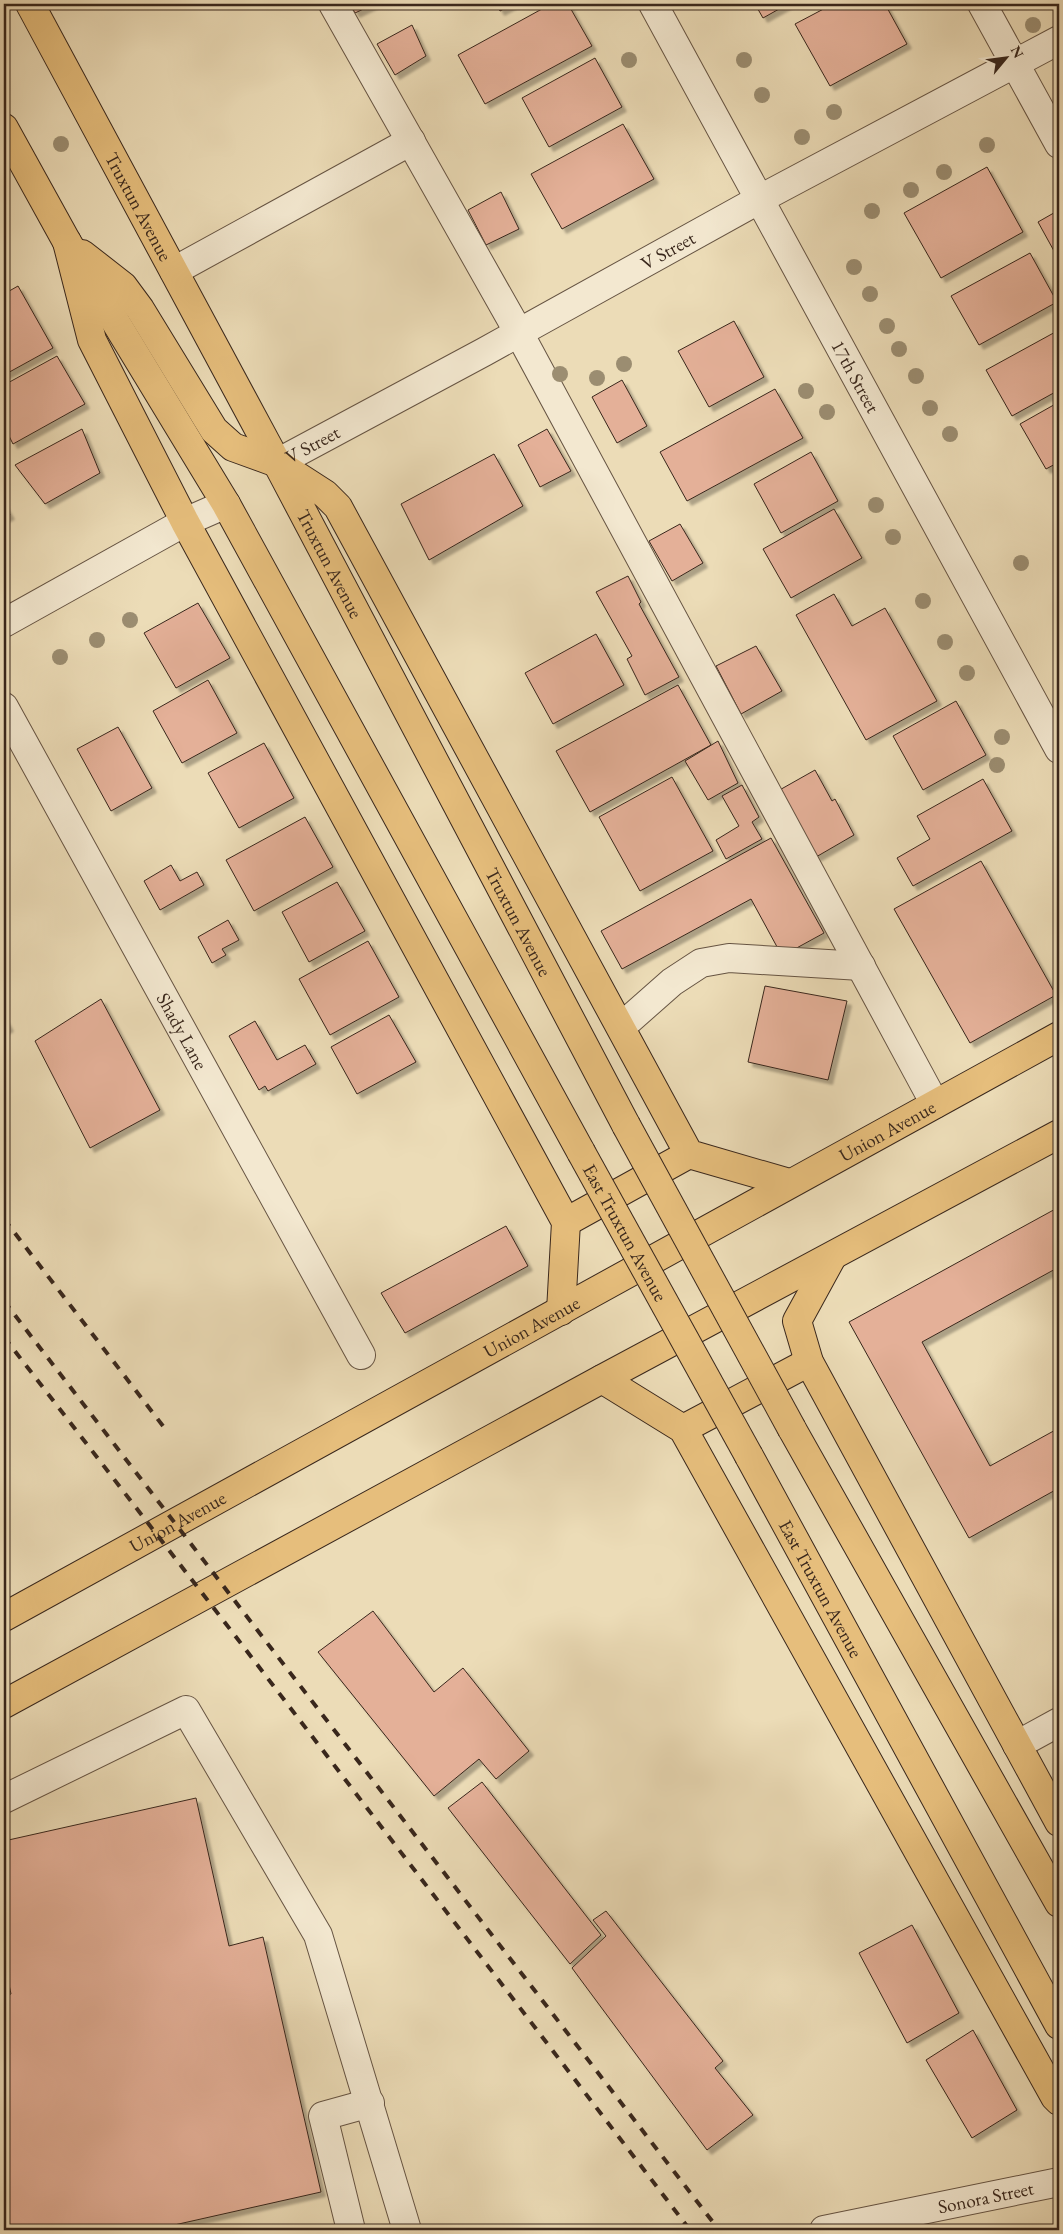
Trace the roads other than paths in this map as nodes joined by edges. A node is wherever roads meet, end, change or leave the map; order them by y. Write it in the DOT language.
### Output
graph roads {
  1 [pos="30,4"];
  2 [pos="333,4"];
  3 [pos="653,4"];
  4 [pos="982,4"];
  5 [pos="1059,40"];
  6 [pos="1016,64"];
  7 [pos="4,128"];
  8 [pos="411,141"];
  9 [pos="1059,144"];
  10 [pos="760,199"];
  11 [pos="67,242"];
  12 [pos="174,271"];
  13 [pos="519,333"];
  14 [pos="277,463"];
  15 [pos="226,504"];
  16 [pos="186,522"];
  17 [pos="4,623"];
  18 [pos="4,707"];
  19 [pos="1059,749"];
  20 [pos="861,966"];
  21 [pos="621,1027"];
  22 [pos="1059,1036"];
  23 [pos="936,1104"];
  24 [pos="1059,1134"];
  25 [pos="690,1154"];
  26 [pos="789,1183"];
  27 [pos="566,1222"];
  28 [pos="832,1257"];
  29 [pos="561,1311"];
  30 [pos="361,1355"];
  31 [pos="809,1362"];
  32 [pos="602,1379"];
  33 [pos="683,1429"];
  34 [pos="4,1617"];
  35 [pos="4,1704"];
  36 [pos="1059,1722"];
  37 [pos="1017,1745"];
  38 [pos="4,1800"];
  39 [pos="1059,1822"];
  40 [pos="1059,1903"];
  41 [pos="1020,1952"];
  42 [pos="1059,2001"];
  43 [pos="1059,2025"];
  44 [pos="1059,2101"];
  45 [pos="370,2103"];
  46 [pos="1059,2182"];
  47 [pos="352,2230"];
  48 [pos="407,2230"];
  49 [pos="824,2230"];
  1 -- 12 [label="main road, Truxtun Avenue"];
  2 -- 8 [label="street"];
  3 -- 10 [label="street, 17th Street"];
  4 -- 6 [label="street"];
  5 -- 6 [label="street, V Street"];
  6 -- 9 [label="street"];
  6 -- 10 [label="street, V Street"];
  7 -- 11 [label="main road"];
  8 -- 12 [label="street"];
  8 -- 13 [label="street"];
  10 -- 13 [label="street, V Street"];
  10 -- 19 [label="street, 17th Street"];
  11 -- 14 [label="main road"];
  11 -- 15 [label="main road"];
  11 -- 16 [label="main road"];
  12 -- 14 [label="main road, Truxtun Avenue"];
  13 -- 14 [label="street, V Street"];
  13 -- 20 [label="street"];
  14 -- 21 [label="main road"];
  14 -- 40 [label="main road, Truxtun Avenue, bridge"];
  15 -- 16 [label="street"];
  15 -- 41 [label="main road, East Truxtun Avenue, bridge"];
  16 -- 17 [label="street"];
  16 -- 27 [label="main road"];
  18 -- 30 [label="street, Shady Lane"];
  20 -- 21 [label="street"];
  20 -- 23 [label="street"];
  21 -- 25 [label="main road"];
  22 -- 23 [label="main road, Union Avenue"];
  23 -- 26 [label="main road, Union Avenue"];
  24 -- 28 [label="main road"];
  25 -- 26 [label="main road"];
  25 -- 27 [label="main road"];
  26 -- 29 [label="main road, Union Avenue"];
  27 -- 29 [label="main road"];
  28 -- 31 [label="main road"];
  28 -- 32 [label="main road"];
  29 -- 34 [label="main road, Union Avenue"];
  31 -- 33 [label="main road"];
  31 -- 37 [label="main road"];
  32 -- 33 [label="main road"];
  32 -- 35 [label="main road"];
  33 -- 44 [label="main road"];
  36 -- 37 [label="street"];
  37 -- 39 [label="main road"];
  38 -- 45 [label="street"];
  41 -- 42 [label="main road"];
  41 -- 43 [label="main road, East Truxtun Avenue"];
  45 -- 47 [label="street"];
  45 -- 48 [label="street"];
  46 -- 49 [label="street, Sonora Street"];
}
